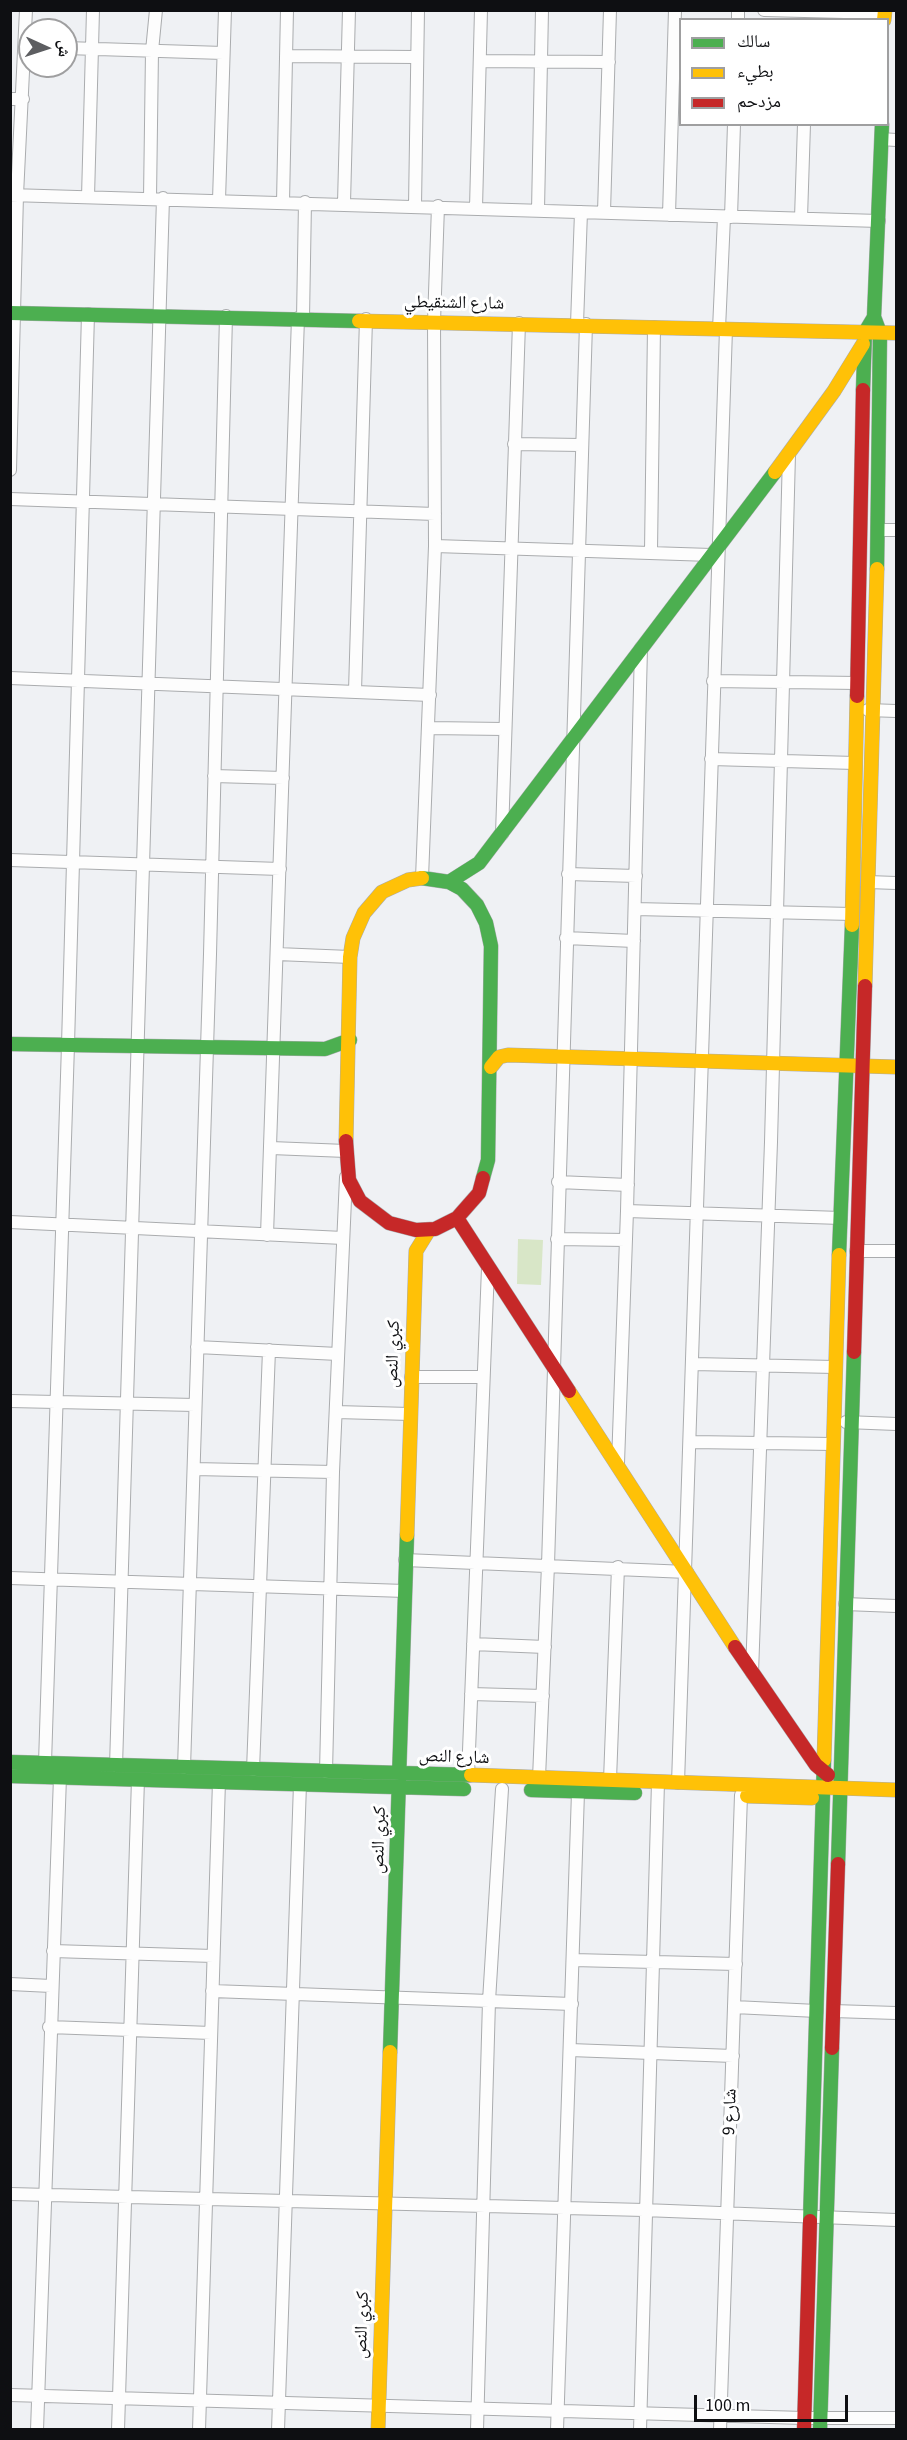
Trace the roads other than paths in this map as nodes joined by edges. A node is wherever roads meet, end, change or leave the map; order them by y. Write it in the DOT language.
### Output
graph roads {
  1 [pos="93,10"];
  2 [pos="156,10"];
  3 [pos="225,10"];
  4 [pos="286,10"];
  5 [pos="349,10"];
  6 [pos="418,10"];
  7 [pos="481,10"];
  8 [pos="542,10"];
  9 [pos="610,10"];
  10 [pos="675,10"];
  11 [pos="764,10"];
  12 [pos="806,11"];
  13 [pos="885,14"];
  14 [pos="78,48"];
  15 [pos="92,49"];
  16 [pos="152,51"];
  17 [pos="223,53"];
  18 [pos="286,56"];
  19 [pos="349,57"];
  20 [pos="416,57"];
  21 [pos="480,61"];
  22 [pos="609,62"];
  23 [pos="539,64"];
  24 [pos="678,69"];
  25 [pos="21,78"];
  26 [pos="17,99"];
  27 [pos="734,126"];
  28 [pos="804,126"];
  29 [pos="882,126"];
  30 [pos="881,139"];
  31 [pos="897,140"];
  32 [pos="14,195"];
  33 [pos="88,197"];
  34 [pos="150,198"];
  35 [pos="163,198"];
  36 [pos="219,200"];
  37 [pos="283,202"];
  38 [pos="305,202"];
  39 [pos="344,204"];
  40 [pos="415,206"];
  41 [pos="438,206"];
  42 [pos="476,208"];
  43 [pos="538,210"];
  44 [pos="581,212"];
  45 [pos="604,212"];
  46 [pos="669,215"];
  47 [pos="727,217"];
  48 [pos="801,218"];
  49 [pos="879,220"];
  50 [pos="13,313"];
  51 [pos="88,314"];
  52 [pos="159,315"];
  53 [pos="226,316"];
  54 [pos="874,317"];
  55 [pos="300,318"];
  56 [pos="366,319"];
  57 [pos="434,322"];
  58 [pos="519,323"];
  59 [pos="581,324"];
  60 [pos="654,327"];
  61 [pos="722,329"];
  62 [pos="880,333"];
  63 [pos="897,333"];
  64 [pos="864,337"];
  65 [pos="514,444"];
  66 [pos="581,445"];
  67 [pos="789,453"];
  68 [pos="10,470"];
  69 [pos="10,499"];
  70 [pos="83,502"];
  71 [pos="154,505"];
  72 [pos="221,507"];
  73 [pos="292,509"];
  74 [pos="360,511"];
  75 [pos="435,514"];
  76 [pos="878,530"];
  77 [pos="897,531"];
  78 [pos="435,546"];
  79 [pos="510,548"];
  80 [pos="578,549"];
  81 [pos="714,550"];
  82 [pos="651,551"];
  83 [pos="641,648"];
  84 [pos="10,678"];
  85 [pos="79,681"];
  86 [pos="713,681"];
  87 [pos="784,682"];
  88 [pos="857,683"];
  89 [pos="147,684"];
  90 [pos="215,686"];
  91 [pos="287,688"];
  92 [pos="355,691"];
  93 [pos="430,695"];
  94 [pos="856,710"];
  95 [pos="873,710"];
  96 [pos="897,711"];
  97 [pos="429,728"];
  98 [pos="504,729"];
  99 [pos="572,742"];
  100 [pos="711,759"];
  101 [pos="782,761"];
  102 [pos="855,763"];
  103 [pos="214,776"];
  104 [pos="284,778"];
  105 [pos="502,834"];
  106 [pos="10,860"];
  107 [pos="74,861"];
  108 [pos="479,863"];
  109 [pos="142,864"];
  110 [pos="212,866"];
  111 [pos="280,869"];
  112 [pos="568,874"];
  113 [pos="636,876"];
  114 [pos="422,878"];
  115 [pos="449,882"];
  116 [pos="868,882"];
  117 [pos="897,883"];
  118 [pos="477,905"];
  119 [pos="635,909"];
  120 [pos="707,910"];
  121 [pos="777,912"];
  122 [pos="852,914"];
  123 [pos="566,938"];
  124 [pos="634,941"];
  125 [pos="277,954"];
  126 [pos="350,957"];
  127 [pos="491,1037"];
  128 [pos="350,1040"];
  129 [pos="10,1044"];
  130 [pos="68,1045"];
  131 [pos="136,1047"];
  132 [pos="207,1048"];
  133 [pos="274,1049"];
  134 [pos="325,1049"];
  135 [pos="519,1055"];
  136 [pos="562,1057"];
  137 [pos="631,1059"];
  138 [pos="702,1061"];
  139 [pos="349,1062"];
  140 [pos="772,1064"];
  141 [pos="846,1066"];
  142 [pos="861,1066"];
  143 [pos="491,1067"];
  144 [pos="897,1067"];
  145 [pos="271,1148"];
  146 [pos="346,1158"];
  147 [pos="558,1182"];
  148 [pos="628,1185"];
  149 [pos="627,1211"];
  150 [pos="696,1213"];
  151 [pos="767,1216"];
  152 [pos="457,1218"];
  153 [pos="841,1218"];
  154 [pos="10,1222"];
  155 [pos="63,1225"];
  156 [pos="403,1228"];
  157 [pos="132,1229"];
  158 [pos="429,1230"];
  159 [pos="200,1232"];
  160 [pos="267,1235"];
  161 [pos="343,1238"];
  162 [pos="557,1239"];
  163 [pos="626,1240"];
  164 [pos="416,1251"];
  165 [pos="856,1251"];
  166 [pos="897,1251"];
  167 [pos="488,1268"];
  168 [pos="197,1347"];
  169 [pos="269,1350"];
  170 [pos="338,1354"];
  171 [pos="693,1364"];
  172 [pos="764,1365"];
  173 [pos="835,1367"];
  174 [pos="554,1368"];
  175 [pos="411,1377"];
  176 [pos="483,1377"];
  177 [pos="10,1401"];
  178 [pos="57,1402"];
  179 [pos="128,1404"];
  180 [pos="195,1405"];
  181 [pos="336,1412"];
  182 [pos="410,1414"];
  183 [pos="833,1422"];
  184 [pos="850,1423"];
  185 [pos="897,1424"];
  186 [pos="691,1442"];
  187 [pos="762,1443"];
  188 [pos="833,1444"];
  189 [pos="618,1463"];
  190 [pos="194,1469"];
  191 [pos="264,1470"];
  192 [pos="333,1472"];
  193 [pos="405,1560"];
  194 [pos="476,1562"];
  195 [pos="548,1565"];
  196 [pos="618,1567"];
  197 [pos="687,1570"];
  198 [pos="10,1578"];
  199 [pos="52,1580"];
  200 [pos="122,1581"];
  201 [pos="190,1584"];
  202 [pos="260,1587"];
  203 [pos="330,1589"];
  204 [pos="405,1591"];
  205 [pos="845,1604"];
  206 [pos="897,1606"];
  207 [pos="473,1644"];
  208 [pos="545,1647"];
  209 [pos="752,1673"];
  210 [pos="471,1694"];
  211 [pos="543,1696"];
  212 [pos="10,1762"];
  213 [pos="45,1763"];
  214 [pos="116,1766"];
  215 [pos="184,1768"];
  216 [pos="253,1770"];
  217 [pos="326,1772"];
  218 [pos="824,1772"];
  219 [pos="10,1776"];
  220 [pos="468,1776"];
  221 [pos="60,1777"];
  222 [pos="539,1778"];
  223 [pos="138,1779"];
  224 [pos="610,1780"];
  225 [pos="219,1781"];
  226 [pos="399,1781"];
  227 [pos="678,1783"];
  228 [pos="300,1784"];
  229 [pos="658,1788"];
  230 [pos="502,1789"];
  231 [pos="840,1789"];
  232 [pos="897,1790"];
  233 [pos="578,1792"];
  234 [pos="823,1793"];
  235 [pos="741,1795"];
  236 [pos="897,1800"];
  237 [pos="52,1951"];
  238 [pos="132,1953"];
  239 [pos="213,1956"];
  240 [pos="573,1960"];
  241 [pos="652,1961"];
  242 [pos="736,1964"];
  243 [pos="10,1984"];
  244 [pos="51,1986"];
  245 [pos="212,1991"];
  246 [pos="291,1995"];
  247 [pos="392,1998"];
  248 [pos="489,2001"];
  249 [pos="572,2004"];
  250 [pos="734,2007"];
  251 [pos="817,2011"];
  252 [pos="833,2011"];
  253 [pos="897,2013"];
  254 [pos="49,2027"];
  255 [pos="130,2029"];
  256 [pos="210,2032"];
  257 [pos="570,2050"];
  258 [pos="650,2053"];
  259 [pos="733,2056"];
  260 [pos="10,2194"];
  261 [pos="45,2194"];
  262 [pos="125,2196"];
  263 [pos="206,2198"];
  264 [pos="285,2199"];
  265 [pos="384,2202"];
  266 [pos="483,2205"];
  267 [pos="565,2208"];
  268 [pos="644,2210"];
  269 [pos="728,2213"];
  270 [pos="809,2216"];
  271 [pos="828,2217"];
  272 [pos="897,2220"];
  273 [pos="10,2396"];
  274 [pos="39,2397"];
  275 [pos="119,2399"];
  276 [pos="201,2401"];
  277 [pos="279,2403"];
  278 [pos="379,2405"];
  279 [pos="477,2408"];
  280 [pos="558,2411"];
  281 [pos="640,2413"];
  282 [pos="721,2415"];
  283 [pos="897,2418"];
  284 [pos="820,2423"];
  285 [pos="804,2424"];
  286 [pos="38,2430"];
  287 [pos="118,2430"];
  288 [pos="199,2430"];
  289 [pos="278,2430"];
  290 [pos="378,2430"];
  291 [pos="477,2430"];
  292 [pos="557,2430"];
  293 [pos="640,2430"];
  294 [pos="720,2430"];
  1 -- 15 [label="street"];
  2 -- 16 [label="street"];
  3 -- 17 [label="street"];
  4 -- 18 [label="street"];
  5 -- 19 [label="street"];
  6 -- 20 [label="street"];
  7 -- 21 [label="street"];
  8 -- 23 [label="street"];
  9 -- 22 [label="street"];
  10 -- 24 [label="street"];
  11 -- 12 [label="street"];
  12 -- 13 [label="street"];
  14 -- 15 [label="street"];
  15 -- 16 [label="street"];
  15 -- 33 [label="street"];
  16 -- 17 [label="street"];
  16 -- 34 [label="street"];
  17 -- 36 [label="street"];
  18 -- 19 [label="street"];
  18 -- 37 [label="street"];
  19 -- 20 [label="street"];
  19 -- 39 [label="street"];
  20 -- 40 [label="street"];
  21 -- 23 [label="street"];
  21 -- 42 [label="street"];
  22 -- 23 [label="street"];
  22 -- 45 [label="street"];
  23 -- 43 [label="street"];
  24 -- 46 [label="street"];
  25 -- 26 [label="street"];
  26 -- 32 [label="street"];
  27 -- 47 [label="street"];
  28 -- 48 [label="street"];
  29 -- 30 [label="street"];
  30 -- 31 [label="street"];
  30 -- 49 [label="street"];
  32 -- 33 [label="street"];
  32 -- 50 [label="street"];
  33 -- 34 [label="street"];
  34 -- 35 [label="street"];
  35 -- 36 [label="street"];
  35 -- 52 [label="street"];
  36 -- 37 [label="street"];
  37 -- 38 [label="street"];
  38 -- 39 [label="street"];
  38 -- 55 [label="street"];
  39 -- 40 [label="street"];
  40 -- 41 [label="street"];
  41 -- 42 [label="street"];
  41 -- 57 [label="street"];
  42 -- 43 [label="street"];
  43 -- 44 [label="street"];
  44 -- 45 [label="street"];
  44 -- 59 [label="street"];
  45 -- 46 [label="street"];
  46 -- 47 [label="street"];
  47 -- 48 [label="street"];
  47 -- 61 [label="street"];
  48 -- 49 [label="street"];
  49 -- 54 [label="street"];
  50 -- 51 [label="street, شارع الشنقيطي"];
  50 -- 68 [label="street"];
  51 -- 52 [label="street, شارع الشنقيطي"];
  51 -- 70 [label="street"];
  52 -- 53 [label="street, شارع الشنقيطي"];
  52 -- 71 [label="street"];
  53 -- 55 [label="street, شارع الشنقيطي"];
  53 -- 72 [label="street"];
  54 -- 62 [label="street"];
  54 -- 64 [label="street"];
  55 -- 56 [label="street, شارع الشنقيطي"];
  55 -- 73 [label="street"];
  56 -- 57 [label="street, شارع الشنقيطي"];
  56 -- 74 [label="street"];
  57 -- 58 [label="street, شارع الشنقيطي"];
  57 -- 75 [label="street"];
  58 -- 59 [label="street, شارع الشنقيطي"];
  58 -- 65 [label="street"];
  59 -- 60 [label="street, شارع الشنقيطي"];
  59 -- 66 [label="street"];
  60 -- 61 [label="street, شارع الشنقيطي"];
  60 -- 82 [label="street"];
  61 -- 64 [label="street, شارع الشنقيطي"];
  61 -- 81 [label="street"];
  62 -- 63 [label="street, شارع الشنقيطي"];
  62 -- 64 [label="street, شارع الشنقيطي"];
  62 -- 76 [label="street"];
  64 -- 67 [label="street"];
  64 -- 88 [label="street"];
  65 -- 66 [label="street"];
  65 -- 79 [label="street"];
  66 -- 80 [label="street"];
  67 -- 81 [label="street"];
  67 -- 87 [label="street"];
  69 -- 70 [label="street"];
  70 -- 71 [label="street"];
  70 -- 85 [label="street"];
  71 -- 72 [label="street"];
  71 -- 89 [label="street"];
  72 -- 73 [label="street"];
  72 -- 90 [label="street"];
  73 -- 74 [label="street"];
  73 -- 91 [label="street"];
  74 -- 75 [label="street"];
  74 -- 92 [label="street"];
  75 -- 78 [label="street"];
  76 -- 77 [label="street"];
  76 -- 95 [label="street"];
  78 -- 79 [label="street"];
  78 -- 93 [label="street"];
  79 -- 80 [label="street"];
  79 -- 98 [label="street"];
  80 -- 82 [label="street"];
  80 -- 99 [label="street"];
  81 -- 82 [label="street"];
  81 -- 83 [label="street"];
  81 -- 86 [label="street"];
  83 -- 99 [label="street"];
  83 -- 113 [label="street"];
  84 -- 85 [label="street"];
  85 -- 89 [label="street"];
  85 -- 107 [label="street"];
  86 -- 87 [label="street"];
  86 -- 100 [label="street"];
  87 -- 88 [label="street"];
  87 -- 101 [label="street"];
  88 -- 94 [label="street"];
  89 -- 90 [label="street"];
  89 -- 109 [label="street"];
  90 -- 91 [label="street"];
  90 -- 103 [label="street"];
  91 -- 92 [label="street"];
  91 -- 104 [label="street"];
  92 -- 93 [label="street"];
  93 -- 97 [label="street"];
  94 -- 95 [label="street"];
  94 -- 102 [label="street"];
  95 -- 96 [label="street"];
  95 -- 116 [label="street"];
  97 -- 98 [label="street"];
  97 -- 114 [label="street"];
  98 -- 105 [label="street"];
  99 -- 105 [label="street"];
  99 -- 112 [label="street"];
  100 -- 101 [label="street"];
  100 -- 120 [label="street"];
  101 -- 102 [label="street"];
  101 -- 121 [label="street"];
  102 -- 122 [label="street"];
  103 -- 104 [label="street"];
  103 -- 110 [label="street"];
  104 -- 111 [label="street"];
  105 -- 108 [label="street"];
  106 -- 107 [label="street"];
  107 -- 109 [label="street"];
  107 -- 130 [label="street"];
  108 -- 115 [label="street"];
  108 -- 118 [label="street"];
  109 -- 110 [label="street"];
  109 -- 131 [label="street"];
  110 -- 111 [label="street"];
  110 -- 132 [label="street"];
  111 -- 125 [label="street"];
  112 -- 113 [label="street"];
  112 -- 123 [label="street"];
  113 -- 119 [label="street"];
  114 -- 115 [label="street"];
  114 -- 126 [label="street"];
  115 -- 118 [label="street"];
  116 -- 117 [label="street"];
  116 -- 142 [label="street"];
  118 -- 127 [label="street"];
  119 -- 120 [label="street"];
  119 -- 124 [label="street"];
  120 -- 121 [label="street"];
  120 -- 138 [label="street"];
  121 -- 122 [label="street"];
  121 -- 140 [label="street"];
  122 -- 141 [label="street"];
  123 -- 124 [label="street"];
  123 -- 136 [label="street"];
  124 -- 137 [label="street"];
  125 -- 126 [label="street"];
  125 -- 133 [label="street"];
  126 -- 128 [label="street"];
  127 -- 135 [label="street"];
  127 -- 143 [label="street"];
  128 -- 134 [label="street"];
  128 -- 139 [label="street"];
  129 -- 130 [label="street"];
  130 -- 131 [label="street"];
  130 -- 155 [label="street"];
  131 -- 132 [label="street"];
  131 -- 157 [label="street"];
  132 -- 133 [label="street"];
  132 -- 159 [label="street"];
  133 -- 134 [label="street"];
  133 -- 145 [label="street"];
  134 -- 139 [label="street"];
  135 -- 136 [label="street"];
  135 -- 143 [label="street"];
  136 -- 137 [label="street"];
  136 -- 147 [label="street"];
  137 -- 138 [label="street"];
  137 -- 148 [label="street"];
  138 -- 140 [label="street"];
  138 -- 150 [label="street"];
  139 -- 146 [label="street"];
  140 -- 141 [label="street"];
  140 -- 151 [label="street"];
  141 -- 142 [label="street"];
  141 -- 153 [label="street"];
  142 -- 144 [label="street"];
  142 -- 165 [label="street"];
  143 -- 152 [label="street"];
  145 -- 146 [label="street"];
  145 -- 160 [label="street"];
  146 -- 156 [label="street"];
  146 -- 161 [label="street"];
  147 -- 148 [label="street"];
  147 -- 162 [label="street"];
  148 -- 149 [label="street"];
  149 -- 150 [label="street"];
  149 -- 163 [label="street"];
  150 -- 151 [label="street"];
  150 -- 171 [label="street"];
  151 -- 153 [label="street"];
  151 -- 172 [label="street"];
  152 -- 158 [label="street"];
  152 -- 167 [label="street"];
  153 -- 173 [label="street"];
  154 -- 155 [label="street"];
  155 -- 157 [label="street"];
  155 -- 178 [label="street"];
  156 -- 158 [label="street"];
  156 -- 164 [label="street"];
  157 -- 159 [label="street"];
  157 -- 179 [label="street"];
  158 -- 164 [label="street"];
  159 -- 160 [label="street"];
  159 -- 168 [label="street"];
  160 -- 161 [label="street"];
  161 -- 170 [label="street"];
  162 -- 163 [label="street"];
  162 -- 174 [label="street"];
  163 -- 189 [label="street"];
  164 -- 175 [label="street, كبري النص"];
  165 -- 166 [label="street"];
  165 -- 184 [label="street"];
  167 -- 174 [label="street"];
  167 -- 176 [label="street"];
  168 -- 169 [label="street"];
  168 -- 180 [label="street"];
  169 -- 170 [label="street"];
  169 -- 191 [label="street"];
  170 -- 181 [label="street"];
  171 -- 172 [label="street"];
  171 -- 186 [label="street"];
  172 -- 173 [label="street"];
  172 -- 187 [label="street"];
  173 -- 183 [label="street"];
  174 -- 189 [label="street"];
  174 -- 195 [label="street"];
  175 -- 176 [label="street"];
  175 -- 182 [label="street, كبري النص"];
  176 -- 194 [label="street"];
  177 -- 178 [label="street"];
  178 -- 179 [label="street"];
  178 -- 199 [label="street"];
  179 -- 180 [label="street"];
  179 -- 200 [label="street"];
  180 -- 190 [label="street"];
  181 -- 182 [label="street"];
  181 -- 192 [label="street"];
  182 -- 193 [label="street, كبري النص"];
  183 -- 184 [label="street"];
  183 -- 188 [label="street"];
  184 -- 185 [label="street"];
  184 -- 205 [label="street"];
  186 -- 187 [label="street"];
  186 -- 197 [label="street"];
  187 -- 188 [label="street"];
  187 -- 209 [label="street"];
  188 -- 218 [label="street"];
  189 -- 197 [label="street"];
  190 -- 191 [label="street"];
  190 -- 201 [label="street"];
  191 -- 192 [label="street"];
  191 -- 202 [label="street"];
  192 -- 203 [label="street"];
  193 -- 194 [label="street"];
  193 -- 204 [label="street, كبري النص"];
  194 -- 195 [label="street"];
  194 -- 207 [label="street"];
  195 -- 196 [label="street"];
  195 -- 208 [label="street"];
  196 -- 197 [label="street"];
  196 -- 224 [label="street"];
  197 -- 209 [label="street"];
  197 -- 227 [label="street"];
  198 -- 199 [label="street"];
  199 -- 200 [label="street"];
  199 -- 213 [label="street"];
  200 -- 201 [label="street"];
  200 -- 214 [label="street"];
  201 -- 202 [label="street"];
  201 -- 215 [label="street"];
  202 -- 203 [label="street"];
  202 -- 216 [label="street"];
  203 -- 204 [label="street"];
  203 -- 217 [label="street"];
  204 -- 226 [label="street, كبري النص"];
  205 -- 206 [label="street"];
  205 -- 231 [label="street"];
  207 -- 208 [label="street"];
  207 -- 210 [label="street"];
  208 -- 211 [label="street"];
  209 -- 218 [label="street"];
  210 -- 211 [label="street"];
  210 -- 220 [label="street"];
  211 -- 222 [label="street"];
  212 -- 213 [label="street, شارع النص"];
  213 -- 214 [label="street, شارع النص"];
  214 -- 215 [label="street, شارع النص"];
  215 -- 216 [label="street, شارع النص"];
  216 -- 217 [label="street, شارع النص"];
  217 -- 226 [label="street, شارع النص"];
  218 -- 231 [label="street"];
  218 -- 234 [label="street"];
  219 -- 221 [label="street, شارع النص"];
  220 -- 222 [label="street, شارع النص"];
  220 -- 226 [label="street, شارع النص"];
  221 -- 223 [label="street, شارع النص"];
  221 -- 237 [label="street"];
  222 -- 224 [label="street, شارع النص"];
  223 -- 225 [label="street, شارع النص"];
  223 -- 238 [label="street"];
  224 -- 229 [label="street, شارع النص"];
  225 -- 228 [label="street, شارع النص"];
  225 -- 239 [label="street"];
  226 -- 228 [label="street, شارع النص"];
  226 -- 230 [label="street, شارع النص"];
  226 -- 247 [label="street, كبري النص"];
  227 -- 229 [label="street, شارع النص"];
  227 -- 234 [label="street, شارع النص"];
  228 -- 246 [label="street"];
  229 -- 233 [label="street, شارع النص"];
  229 -- 235 [label="street, شارع النص"];
  229 -- 241 [label="street"];
  230 -- 233 [label="street, شارع النص"];
  230 -- 248 [label="street"];
  231 -- 232 [label="street, شارع النص"];
  231 -- 234 [label="street, شارع النص"];
  231 -- 236 [label="street, شارع النص"];
  231 -- 252 [label="street"];
  233 -- 240 [label="street"];
  234 -- 235 [label="street, شارع النص"];
  234 -- 251 [label="street"];
  235 -- 242 [label="street, شارع 9"];
  237 -- 238 [label="street"];
  237 -- 244 [label="street"];
  238 -- 239 [label="street"];
  238 -- 255 [label="street"];
  239 -- 245 [label="street"];
  240 -- 241 [label="street"];
  240 -- 249 [label="street"];
  241 -- 242 [label="street"];
  241 -- 258 [label="street"];
  242 -- 250 [label="street, شارع 9"];
  243 -- 244 [label="street"];
  244 -- 254 [label="street"];
  245 -- 246 [label="street"];
  245 -- 256 [label="street"];
  246 -- 247 [label="street"];
  246 -- 264 [label="street"];
  247 -- 248 [label="street"];
  247 -- 265 [label="street, كبري النص"];
  248 -- 249 [label="street"];
  248 -- 266 [label="street"];
  249 -- 257 [label="street"];
  250 -- 251 [label="street"];
  250 -- 259 [label="street, شارع 9"];
  251 -- 270 [label="street"];
  252 -- 253 [label="street"];
  252 -- 271 [label="street"];
  254 -- 255 [label="street"];
  254 -- 261 [label="street"];
  255 -- 256 [label="street"];
  255 -- 262 [label="street"];
  256 -- 263 [label="street"];
  257 -- 258 [label="street"];
  257 -- 267 [label="street"];
  258 -- 259 [label="street"];
  258 -- 268 [label="street"];
  259 -- 269 [label="street, شارع 9"];
  260 -- 261 [label="street"];
  261 -- 262 [label="street"];
  261 -- 274 [label="street"];
  262 -- 263 [label="street"];
  262 -- 275 [label="street"];
  263 -- 264 [label="street"];
  263 -- 276 [label="street"];
  264 -- 265 [label="street"];
  264 -- 277 [label="street"];
  265 -- 266 [label="street"];
  265 -- 278 [label="street, كبري النص"];
  266 -- 267 [label="street"];
  266 -- 279 [label="street"];
  267 -- 268 [label="street"];
  267 -- 280 [label="street"];
  268 -- 269 [label="street"];
  268 -- 281 [label="street"];
  269 -- 270 [label="street"];
  269 -- 282 [label="street, شارع 9"];
  270 -- 271 [label="street"];
  270 -- 285 [label="street"];
  271 -- 272 [label="street"];
  271 -- 284 [label="street"];
  273 -- 274 [label="street"];
  274 -- 275 [label="street"];
  274 -- 286 [label="street"];
  275 -- 276 [label="street"];
  275 -- 287 [label="street"];
  276 -- 277 [label="street"];
  276 -- 288 [label="street"];
  277 -- 278 [label="street"];
  277 -- 289 [label="street"];
  278 -- 279 [label="street"];
  278 -- 290 [label="street, كبري النص"];
  279 -- 280 [label="street"];
  279 -- 291 [label="street"];
  280 -- 281 [label="street"];
  280 -- 292 [label="street"];
  281 -- 282 [label="street"];
  281 -- 293 [label="street"];
  282 -- 285 [label="street"];
  282 -- 294 [label="street, شارع 9"];
  283 -- 284 [label="street"];
  284 -- 285 [label="street"];
}
